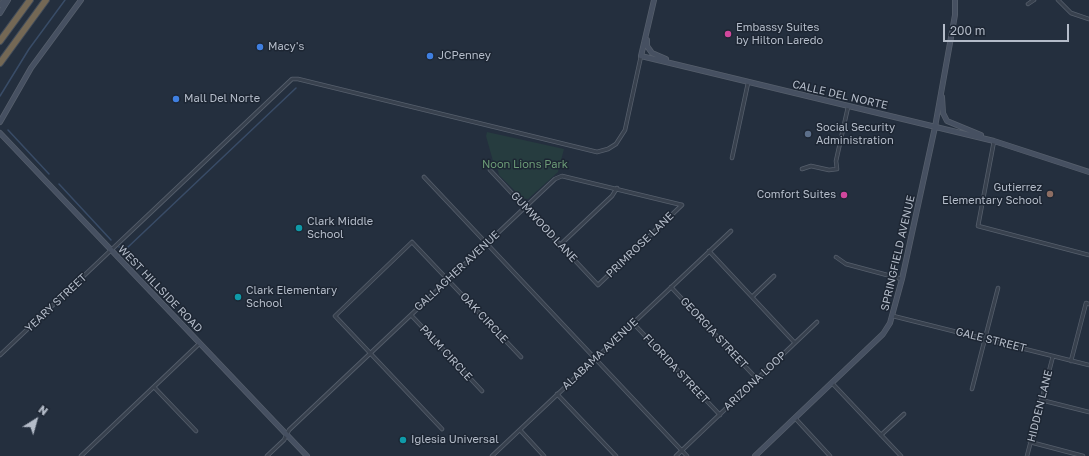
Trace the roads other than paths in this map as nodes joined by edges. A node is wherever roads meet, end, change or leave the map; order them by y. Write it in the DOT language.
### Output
graph roads {
  1 [pos="5,0"];
  2 [pos="8,0"];
  3 [pos="30,0"];
  4 [pos="46,0"];
  5 [pos="81,0"];
  6 [pos="654,0"];
  7 [pos="955,0"];
  8 [pos="1034,0"];
  9 [pos="1058,0"];
  10 [pos="1028,4"];
  11 [pos="0,6"];
  12 [pos="0,13"];
  13 [pos="1089,20"];
  14 [pos="646,36"];
  15 [pos="0,40"];
  16 [pos="641,56"];
  17 [pos="0,62"];
  18 [pos="676,65"];
  19 [pos="748,82"];
  20 [pos="942,87"];
  21 [pos="848,107"];
  22 [pos="0,122"];
  23 [pos="935,127"];
  24 [pos="0,133"];
  25 [pos="994,141"];
  26 [pos="732,158"];
  27 [pos="802,169"];
  28 [pos="490,170"];
  29 [pos="1089,172"];
  30 [pos="424,177"];
  31 [pos="617,188"];
  32 [pos="682,205"];
  33 [pos="525,207"];
  34 [pos="730,231"];
  35 [pos="486,243"];
  36 [pos="560,245"];
  37 [pos="111,251"];
  38 [pos="709,251"];
  39 [pos="1089,255"];
  40 [pos="836,257"];
  41 [pos="774,276"];
  42 [pos="902,279"];
  43 [pos="448,280"];
  44 [pos="598,285"];
  45 [pos="671,287"];
  46 [pos="998,288"];
  47 [pos="752,297"];
  48 [pos="1089,304"];
  49 [pos="411,315"];
  50 [pos="893,316"];
  51 [pos="817,322"];
  52 [pos="633,323"];
  53 [pos="985,339"];
  54 [pos="200,343"];
  55 [pos="795,343"];
  56 [pos="371,353"];
  57 [pos="0,355"];
  58 [pos="1053,356"];
  59 [pos="521,357"];
  60 [pos="595,358"];
  61 [pos="1071,361"];
  62 [pos="1089,365"];
  63 [pos="757,379"];
  64 [pos="832,383"];
  65 [pos="154,387"];
  66 [pos="972,390"];
  67 [pos="482,391"];
  68 [pos="557,394"];
  69 [pos="1041,400"];
  70 [pos="1089,412"];
  71 [pos="904,414"];
  72 [pos="720,415"];
  73 [pos="795,418"];
  74 [pos="442,429"];
  75 [pos="520,430"];
  76 [pos="196,431"];
  77 [pos="287,435"];
  78 [pos="881,435"];
  79 [pos="1030,442"];
  80 [pos="682,450"];
  81 [pos="757,455"];
  82 [pos="81,456"];
  83 [pos="267,456"];
  84 [pos="307,456"];
  85 [pos="492,456"];
  86 [pos="544,456"];
  87 [pos="616,456"];
  88 [pos="676,456"];
  89 [pos="687,456"];
  90 [pos="830,456"];
  91 [pos="901,456"];
  92 [pos="1027,456"];
  93 [pos="1083,456"];
  1 -- 11 [label="street"];
  2 -- 12 [label="street"];
  3 -- 15 [label="highway"];
  4 -- 17 [label="highway"];
  5 -- 22 [label="street"];
  6 -- 14 [label="street"];
  7 -- 20 [label="street, SPRINGFIELD AVENUE"];
  8 -- 10 [label="street"];
  9 -- 13 [label="street"];
  14 -- 16 [label="street"];
  14 -- 18 [label="street"];
  16 -- 18 [label="street, CALLE DEL NORTE"];
  16 -- 37 [label="street, YEARY STREET"];
  18 -- 19 [label="street, CALLE DEL NORTE"];
  19 -- 21 [label="street, CALLE DEL NORTE"];
  19 -- 26 [label="street"];
  20 -- 23 [label="street, SPRINGFIELD AVENUE"];
  20 -- 25 [label="street"];
  21 -- 23 [label="street, CALLE DEL NORTE"];
  21 -- 27 [label="street"];
  23 -- 25 [label="street, CALLE DEL NORTE"];
  23 -- 42 [label="street, SPRINGFIELD AVENUE"];
  24 -- 37 [label="street, WEST HILLSIDE ROAD"];
  25 -- 29 [label="street, CALLE DEL NORTE"];
  25 -- 39 [label="street"];
  28 -- 33 [label="street, GUMWOOD LANE"];
  30 -- 35 [label="street"];
  31 -- 32 [label="street, GALLAGHER AVENUE"];
  31 -- 33 [label="street, GALLAGHER AVENUE"];
  31 -- 36 [label="street"];
  32 -- 44 [label="street, PRIMROSE LANE"];
  33 -- 35 [label="street, GALLAGHER AVENUE"];
  33 -- 36 [label="street, GUMWOOD LANE"];
  34 -- 38 [label="street, ALABAMA AVENUE"];
  35 -- 43 [label="street, GALLAGHER AVENUE"];
  35 -- 60 [label="street"];
  36 -- 44 [label="street, GUMWOOD LANE"];
  37 -- 54 [label="street, WEST HILLSIDE ROAD"];
  37 -- 57 [label="street, YEARY STREET"];
  38 -- 45 [label="street, ALABAMA AVENUE"];
  38 -- 47 [label="street, ARIZONA LOOP"];
  40 -- 42 [label="street"];
  41 -- 47 [label="street"];
  42 -- 50 [label="street, SPRINGFIELD AVENUE"];
  43 -- 49 [label="street, GALLAGHER AVENUE"];
  43 -- 56 [label="street, OAK CIRCLE"];
  43 -- 59 [label="street, OAK CIRCLE"];
  45 -- 52 [label="street, ALABAMA AVENUE"];
  45 -- 63 [label="street, GEORGIA STREET"];
  46 -- 53 [label="street"];
  47 -- 55 [label="street, ARIZONA LOOP"];
  48 -- 61 [label="street"];
  49 -- 56 [label="street, GALLAGHER AVENUE"];
  49 -- 67 [label="street, PALM CIRCLE"];
  50 -- 53 [label="street, GALE STREET"];
  50 -- 64 [label="street, SPRINGFIELD AVENUE"];
  51 -- 55 [label="street"];
  52 -- 60 [label="street, ALABAMA AVENUE"];
  52 -- 72 [label="street, FLORIDA STREET"];
  53 -- 58 [label="street, GALE STREET"];
  53 -- 66 [label="street"];
  54 -- 65 [label="street"];
  54 -- 77 [label="street, WEST HILLSIDE ROAD"];
  55 -- 63 [label="street, ARIZONA LOOP"];
  56 -- 74 [label="street"];
  56 -- 77 [label="street, GALLAGHER AVENUE"];
  58 -- 61 [label="street, GALE STREET"];
  58 -- 69 [label="street, HIDDEN LANE"];
  60 -- 68 [label="street, ALABAMA AVENUE"];
  60 -- 80 [label="street"];
  61 -- 62 [label="street, GALE STREET"];
  63 -- 72 [label="street, ARIZONA LOOP"];
  64 -- 73 [label="street, SPRINGFIELD AVENUE"];
  64 -- 78 [label="street"];
  65 -- 76 [label="street"];
  65 -- 82 [label="street"];
  68 -- 75 [label="street, ALABAMA AVENUE"];
  68 -- 87 [label="street"];
  69 -- 70 [label="street"];
  69 -- 79 [label="street, HIDDEN LANE"];
  71 -- 78 [label="street"];
  72 -- 80 [label="street, ARIZONA LOOP"];
  73 -- 81 [label="street, SPRINGFIELD AVENUE"];
  73 -- 90 [label="street"];
  75 -- 85 [label="street, ALABAMA AVENUE"];
  75 -- 86 [label="street"];
  77 -- 83 [label="street, GALLAGHER AVENUE"];
  77 -- 84 [label="street, WEST HILLSIDE ROAD"];
  78 -- 91 [label="street"];
  79 -- 92 [label="street, HIDDEN LANE"];
  79 -- 93 [label="street"];
  80 -- 88 [label="street, ARIZONA LOOP"];
  80 -- 89 [label="street"];
}
